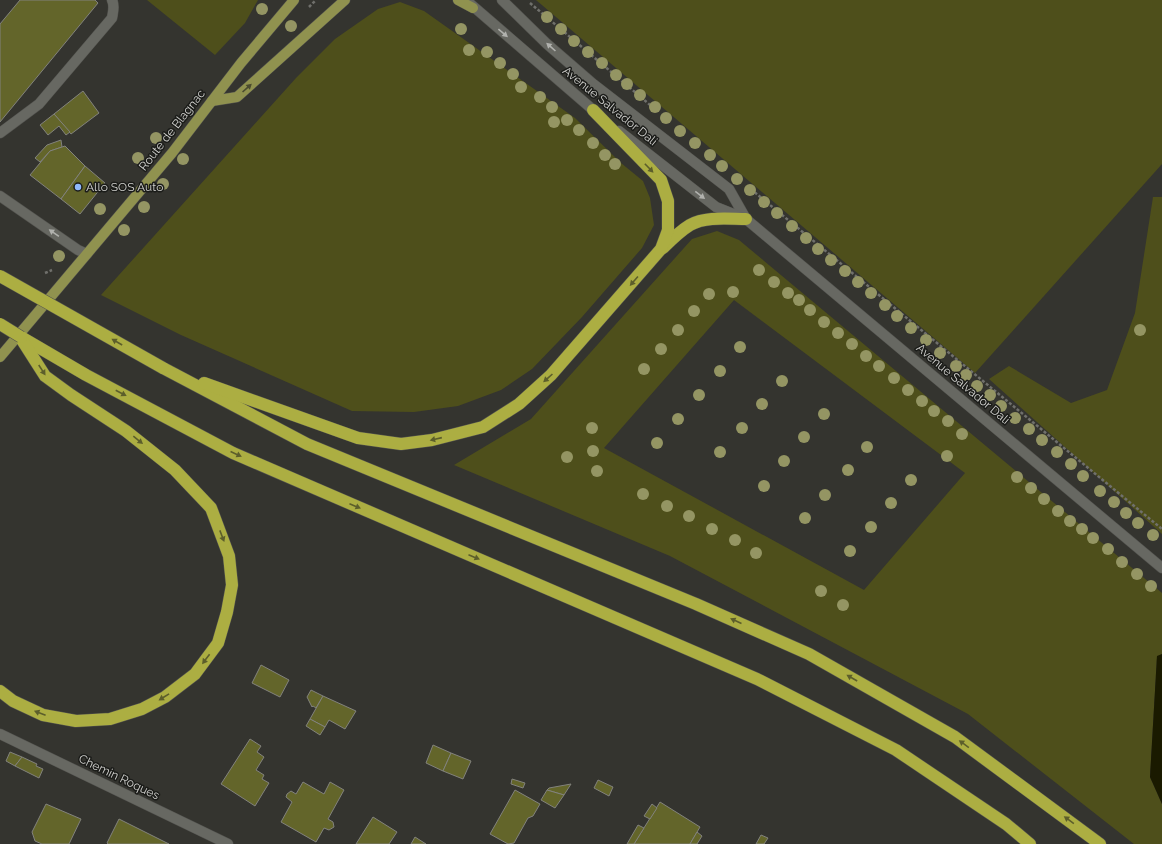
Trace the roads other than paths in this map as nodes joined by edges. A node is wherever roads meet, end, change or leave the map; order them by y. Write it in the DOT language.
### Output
graph roads {
  1 [pos="112,0"];
  2 [pos="294,0"];
  3 [pos="345,0"];
  4 [pos="458,0"];
  5 [pos="466,0"];
  6 [pos="502,0"];
  7 [pos="287,5"];
  8 [pos="473,8"];
  9 [pos="212,101"];
  10 [pos="593,110"];
  11 [pos="0,134"];
  12 [pos="0,196"];
  13 [pos="746,219"];
  14 [pos="661,249"];
  15 [pos="87,254"];
  16 [pos="0,276"];
  17 [pos="0,324"];
  18 [pos="21,337"];
  19 [pos="0,357"];
  20 [pos="163,368"];
  21 [pos="1162,568"];
  22 [pos="0,691"];
  23 [pos="0,734"];
  24 [pos="228,844"];
  25 [pos="1030,844"];
  26 [pos="1100,844"];
  1 -- 11 [label="street"];
  2 -- 7 [label="main road, Route de Blagnac"];
  9 -- 3 [label="main road, one-way"];
  4 -- 8 [label="main road"];
  5 -- 8 [label="street, Avenue Salvador Dali"];
  13 -- 6 [label="street, Avenue Salvador Dali, one-way"];
  7 -- 9 [label="main road, Route de Blagnac"];
  8 -- 10 [label="street, Avenue Salvador Dali, one-way"];
  9 -- 15 [label="main road, Route de Blagnac"];
  10 -- 13 [label="street, Avenue Salvador Dali, one-way"];
  10 -- 14 [label="highway, one-way"];
  15 -- 12 [label="street, one-way"];
  13 -- 14 [label="highway"];
  13 -- 21 [label="street, Avenue Salvador Dali"];
  14 -- 20 [label="highway, one-way"];
  15 -- 19 [label="main road, Route de Blagnac"];
  20 -- 16 [label="highway, one-way, bridge"];
  17 -- 18 [label="highway, bridge"];
  18 -- 22 [label="highway, one-way"];
  18 -- 25 [label="highway, one-way"];
  26 -- 20 [label="highway, one-way"];
  23 -- 24 [label="street, Chemin Roques"];
}
